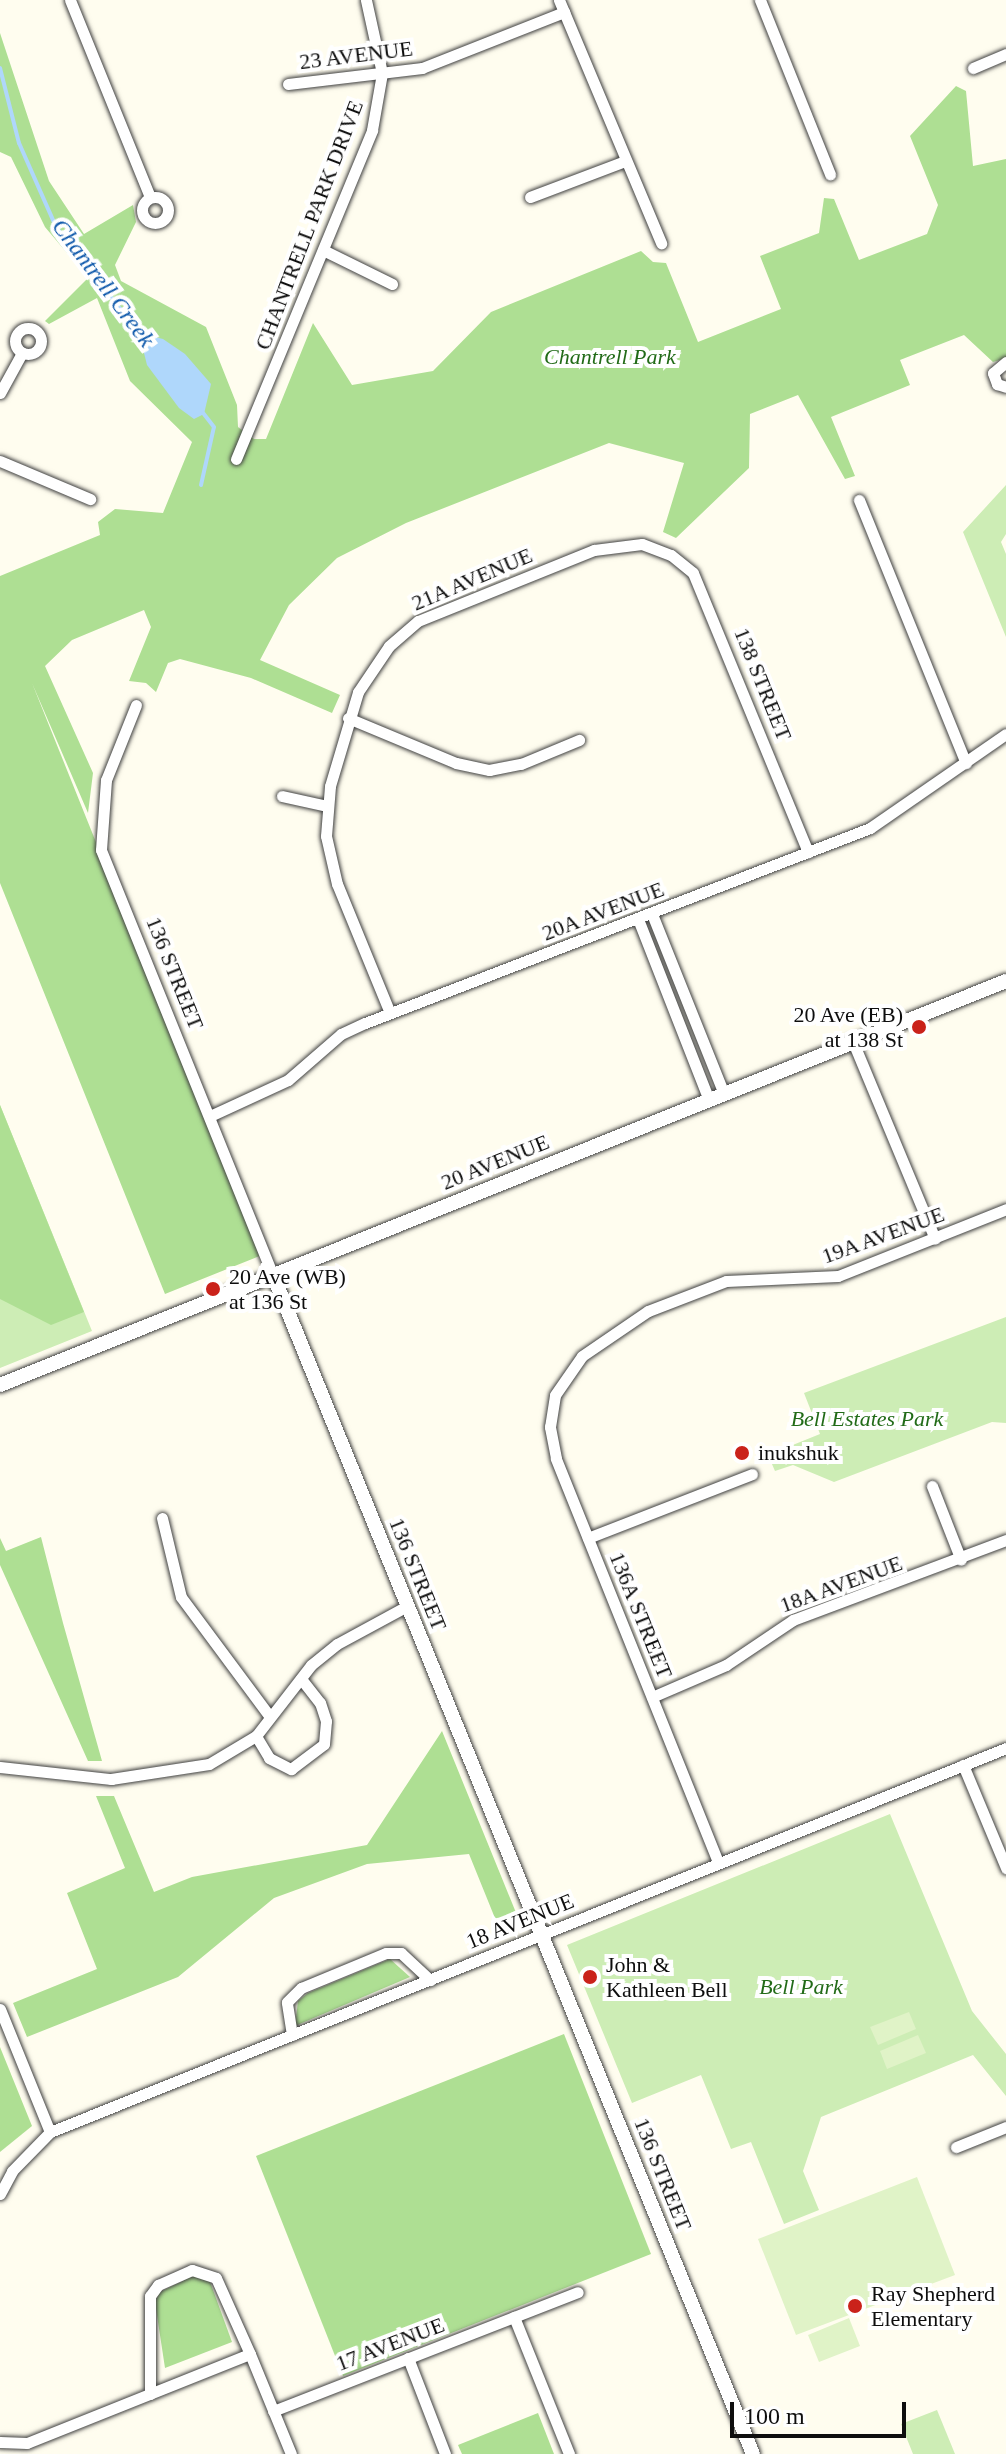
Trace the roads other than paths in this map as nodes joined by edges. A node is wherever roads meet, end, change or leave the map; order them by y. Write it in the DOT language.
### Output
graph roads {
  1 [pos="70,0"];
  2 [pos="366,0"];
  3 [pos="559,0"];
  4 [pos="760,0"];
  5 [pos="564,12"];
  6 [pos="1006,54"];
  7 [pos="973,68"];
  8 [pos="382,73"];
  9 [pos="288,84"];
  10 [pos="625,161"];
  11 [pos="830,174"];
  12 [pos="150,197"];
  13 [pos="530,197"];
  14 [pos="661,243"];
  15 [pos="323,250"];
  16 [pos="392,284"];
  17 [pos="22,353"];
  18 [pos="1006,362"];
  19 [pos="1006,387"];
  20 [pos="0,393"];
  21 [pos="236,459"];
  22 [pos="0,461"];
  23 [pos="90,499"];
  24 [pos="859,500"];
  25 [pos="657,549"];
  26 [pos="136,705"];
  27 [pos="348,718"];
  28 [pos="1006,734"];
  29 [pos="579,740"];
  30 [pos="966,763"];
  31 [pos="282,796"];
  32 [pos="327,806"];
  33 [pos="808,852"];
  34 [pos="652,914"];
  35 [pos="638,919"];
  36 [pos="1006,981"];
  37 [pos="681,988"];
  38 [pos="667,994"];
  39 [pos="390,1013"];
  40 [pos="853,1042"];
  41 [pos="724,1094"];
  42 [pos="709,1100"];
  43 [pos="210,1116"];
  44 [pos="1006,1209"];
  45 [pos="935,1239"];
  46 [pos="273,1275"];
  47 [pos="561,1381"];
  48 [pos="0,1385"];
  49 [pos="752,1474"];
  50 [pos="932,1486"];
  51 [pos="162,1518"];
  52 [pos="588,1538"];
  53 [pos="1006,1540"];
  54 [pos="961,1560"];
  55 [pos="407,1606"];
  56 [pos="301,1679"];
  57 [pos="652,1697"];
  58 [pos="270,1717"];
  59 [pos="256,1736"];
  60 [pos="1006,1748"];
  61 [pos="963,1765"];
  62 [pos="0,1767"];
  63 [pos="718,1862"];
  64 [pos="1006,1868"];
  65 [pos="541,1934"];
  66 [pos="430,1980"];
  67 [pos="0,2009"];
  68 [pos="292,2035"];
  69 [pos="1006,2127"];
  70 [pos="50,2132"];
  71 [pos="956,2147"];
  72 [pos="0,2194"];
  73 [pos="578,2292"];
  74 [pos="514,2317"];
  75 [pos="250,2354"];
  76 [pos="408,2358"];
  77 [pos="150,2394"];
  78 [pos="273,2411"];
  79 [pos="0,2442"];
  80 [pos="291,2454"];
  81 [pos="445,2454"];
  82 [pos="569,2454"];
  83 [pos="753,2454"];
  1 -- 12 [label="street"];
  2 -- 8 [label="street, CHANTRELL PARK DRIVE"];
  3 -- 5 [label="street"];
  4 -- 11 [label="street"];
  5 -- 8 [label="street, 23 AVENUE"];
  5 -- 10 [label="street"];
  6 -- 7 [label="street"];
  8 -- 9 [label="street, 23 AVENUE"];
  8 -- 15 [label="street, CHANTRELL PARK DRIVE"];
  10 -- 13 [label="street"];
  10 -- 14 [label="street"];
  15 -- 16 [label="street"];
  15 -- 21 [label="street, CHANTRELL PARK DRIVE"];
  17 -- 20 [label="street"];
  18 -- 19 [label="street"];
  22 -- 23 [label="street"];
  24 -- 30 [label="street"];
  25 -- 27 [label="street, 21A AVENUE"];
  25 -- 33 [label="street, 138 STREET"];
  26 -- 43 [label="street, 136 STREET"];
  27 -- 29 [label="street"];
  27 -- 32 [label="street"];
  28 -- 30 [label="street, 20A AVENUE"];
  30 -- 33 [label="street, 20A AVENUE"];
  31 -- 32 [label="street"];
  32 -- 39 [label="street"];
  33 -- 34 [label="street, 20A AVENUE"];
  34 -- 35 [label="street, 20A AVENUE"];
  34 -- 37 [label="street"];
  35 -- 38 [label="street"];
  35 -- 39 [label="street, 20A AVENUE"];
  36 -- 40 [label="street, 20 AVENUE"];
  37 -- 38 [label="street"];
  37 -- 41 [label="street"];
  38 -- 42 [label="street"];
  39 -- 43 [label="street, 20A AVENUE"];
  40 -- 41 [label="street, 20 AVENUE"];
  40 -- 45 [label="street"];
  41 -- 42 [label="street, 20 AVENUE"];
  42 -- 46 [label="street, 20 AVENUE"];
  43 -- 46 [label="street, 136 STREET"];
  44 -- 45 [label="street, 19A AVENUE"];
  45 -- 47 [label="street, 19A AVENUE"];
  46 -- 48 [label="street, 20 AVENUE"];
  46 -- 55 [label="street, 136 STREET"];
  47 -- 52 [label="street, 136A STREET"];
  49 -- 52 [label="street"];
  50 -- 54 [label="street"];
  51 -- 58 [label="street"];
  52 -- 57 [label="street, 136A STREET"];
  53 -- 54 [label="street, 18A AVENUE"];
  54 -- 57 [label="street, 18A AVENUE"];
  55 -- 56 [label="street"];
  55 -- 65 [label="street, 136 STREET"];
  56 -- 58 [label="street"];
  56 -- 59 [label="street"];
  57 -- 63 [label="street, 136A STREET"];
  58 -- 59 [label="street"];
  59 -- 62 [label="street"];
  60 -- 61 [label="street, 18 AVENUE"];
  61 -- 63 [label="street, 18 AVENUE"];
  61 -- 64 [label="street"];
  63 -- 65 [label="street, 18 AVENUE"];
  65 -- 66 [label="street, 18 AVENUE"];
  65 -- 83 [label="street, 136 STREET"];
  66 -- 68 [label="street, 18 AVENUE"];
  66 -- 68 [label="street"];
  67 -- 70 [label="street"];
  68 -- 70 [label="street, 18 AVENUE"];
  69 -- 71 [label="street"];
  70 -- 72 [label="street"];
  73 -- 74 [label="street, 17 AVENUE"];
  74 -- 76 [label="street, 17 AVENUE"];
  74 -- 82 [label="street"];
  75 -- 77 [label="street"];
  75 -- 77 [label="street"];
  75 -- 78 [label="street"];
  76 -- 78 [label="street, 17 AVENUE"];
  76 -- 81 [label="street"];
  77 -- 79 [label="street"];
  78 -- 80 [label="street"];
}
